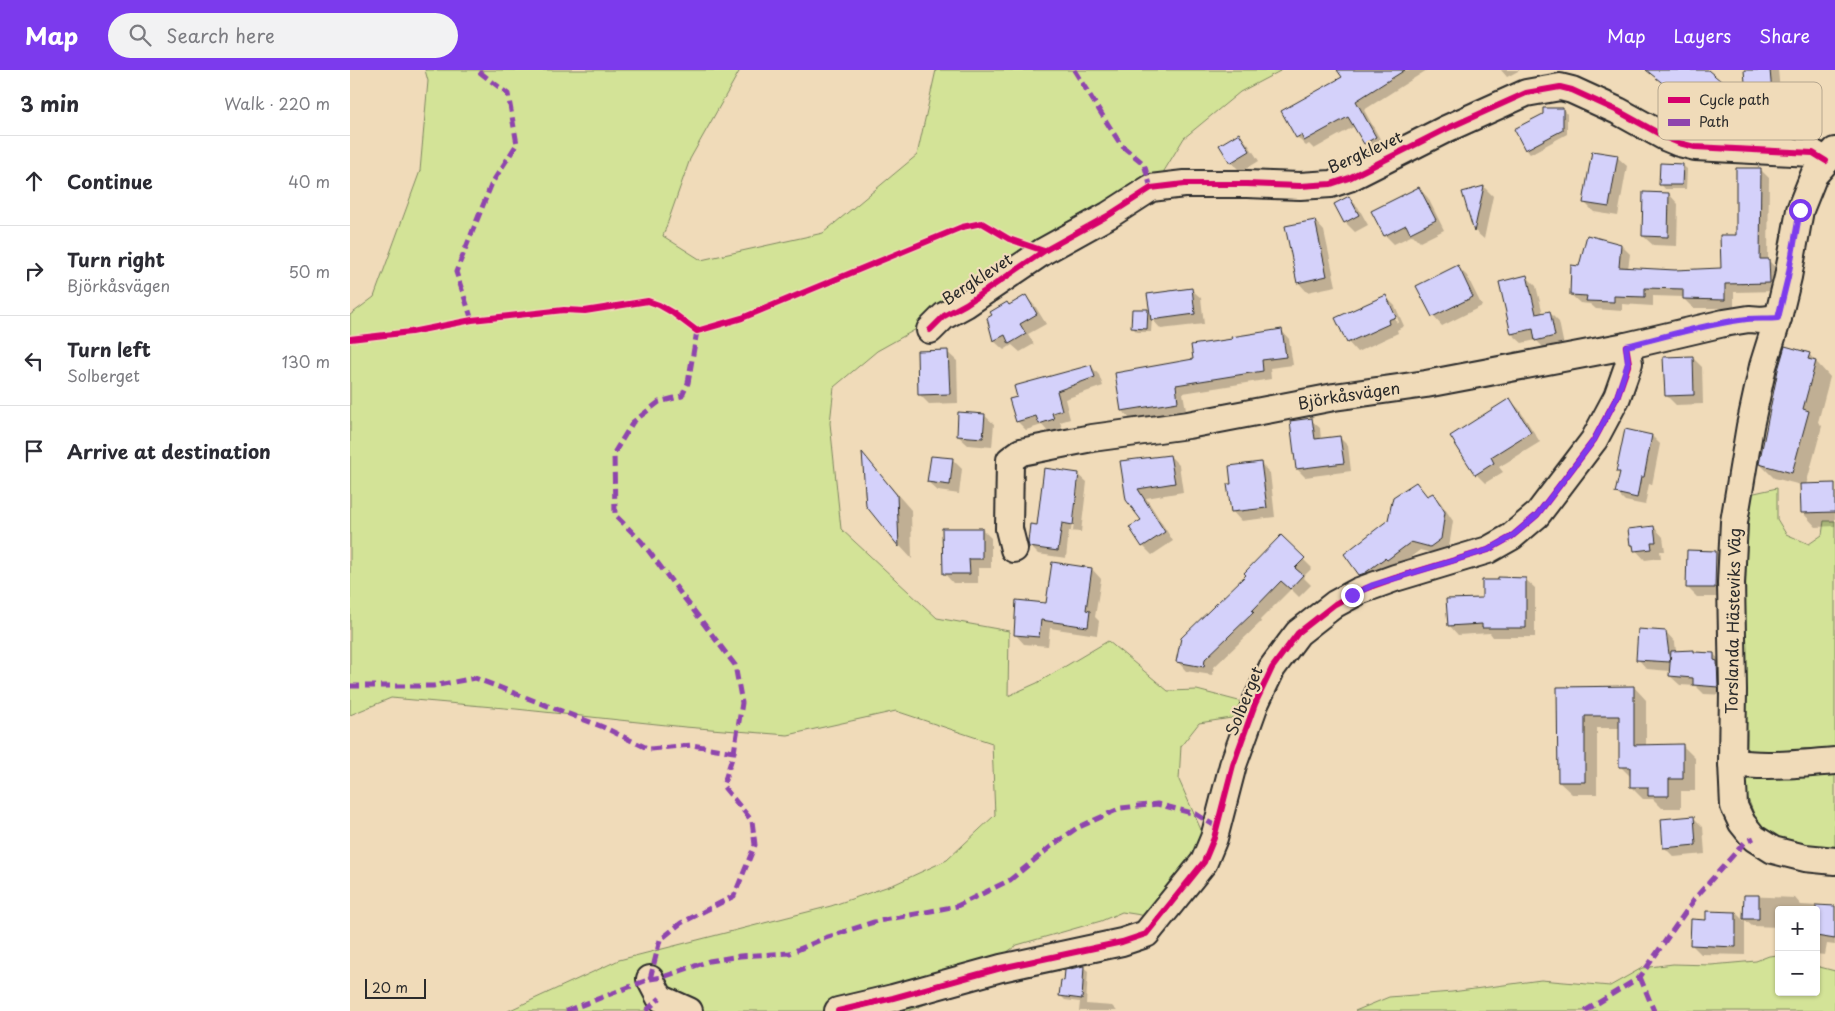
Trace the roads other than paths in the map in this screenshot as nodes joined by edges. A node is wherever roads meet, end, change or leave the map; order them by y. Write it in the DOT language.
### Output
graph roads {
  1 [pos="1658,132"];
  2 [pos="1672,140"];
  3 [pos="1830,156"];
  4 [pos="1778,318"];
  5 [pos="930,330"];
  6 [pos="1626,346"];
  7 [pos="1014,549"];
  8 [pos="1835,761"];
  9 [pos="1732,763"];
  10 [pos="1835,861"];
  11 [pos="650,979"];
  12 [pos="689,1011"];
  13 [pos="838,1011"];
  1 -- 5 [label="street, Bergklevet"];
  2 -- 3 [label="street, Bergklevet"];
  3 -- 4 [label="street, Torslanda Hästeviks Väg"];
  4 -- 6 [label="street, Björkåsvägen"];
  4 -- 9 [label="street, Torslanda Hästeviks Väg"];
  6 -- 7 [label="street, Björkåsvägen"];
  6 -- 13 [label="street, Solberget"];
  8 -- 9 [label="street"];
  9 -- 10 [label="street, Torslanda Hästeviks Väg"];
  11 -- 12 [label="street"];
}
